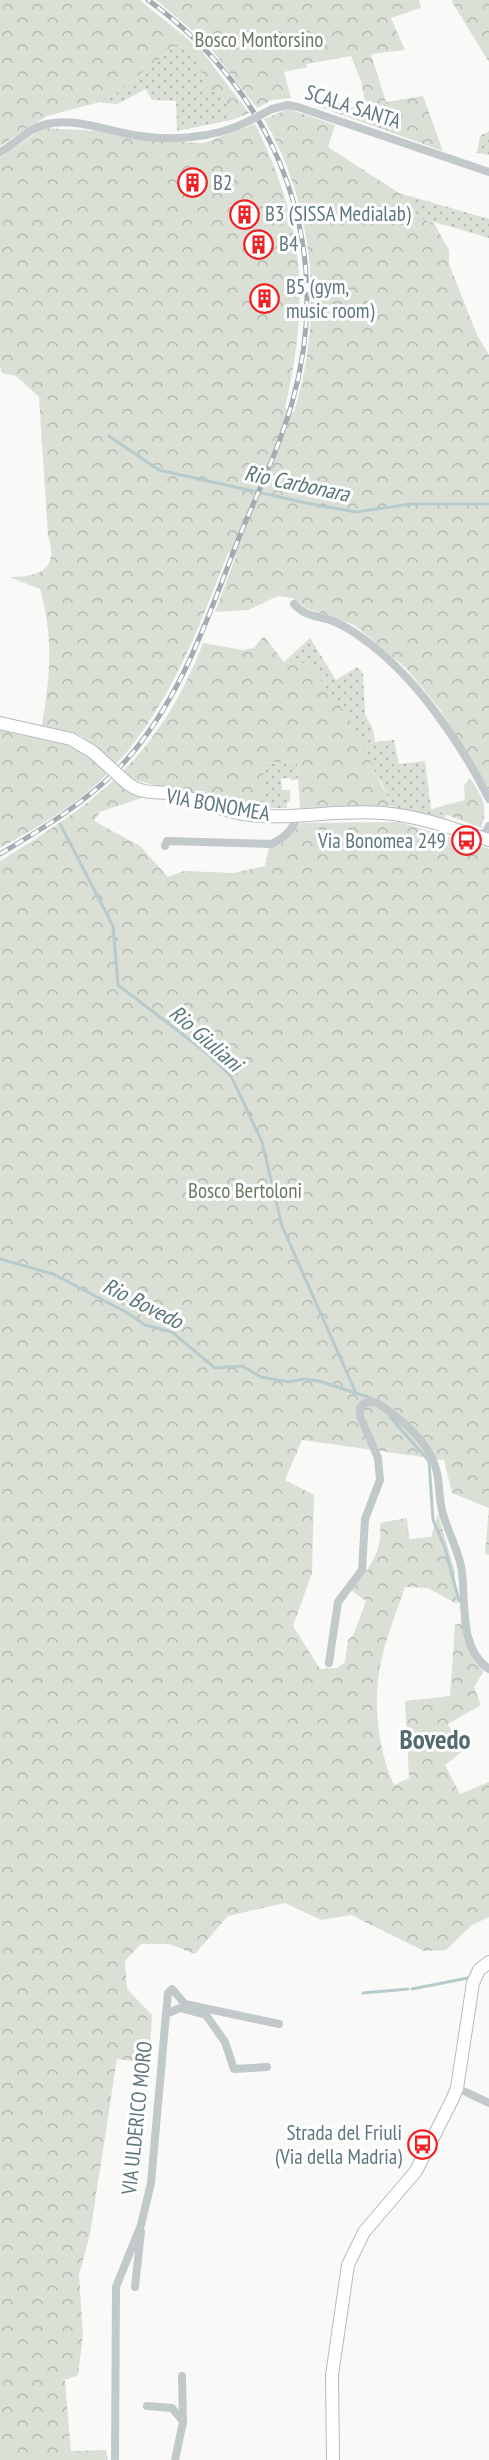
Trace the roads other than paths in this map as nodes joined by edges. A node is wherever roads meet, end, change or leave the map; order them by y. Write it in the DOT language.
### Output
graph roads {
  1 [pos="0,152"];
  2 [pos="489,172"];
  3 [pos="294,604"];
  4 [pos="0,723"];
  5 [pos="489,799"];
  6 [pos="298,817"];
  7 [pos="489,826"];
  8 [pos="485,839"];
  9 [pos="165,846"];
  10 [pos="328,1664"];
  11 [pos="489,1669"];
  12 [pos="489,1962"];
  13 [pos="166,2014"];
  14 [pos="279,2024"];
  15 [pos="267,2067"];
  16 [pos="457,2088"];
  17 [pos="489,2103"];
  18 [pos="141,2225"];
  19 [pos="135,2287"];
  20 [pos="182,2376"];
  21 [pos="147,2406"];
  22 [pos="183,2422"];
  23 [pos="115,2460"];
  24 [pos="175,2460"];
  25 [pos="333,2460"];
  1 -- 2 [label="street, SCALA SANTA, bridge"];
  3 -- 5 [label="street"];
  4 -- 6 [label="main road, VIA BONOMEA, bridge"];
  6 -- 8 [label="main road, VIA BONOMEA"];
  6 -- 9 [label="street"];
  7 -- 8 [label="street"];
  10 -- 11 [label="street"];
  12 -- 16 [label="main road"];
  13 -- 14 [label="street, VIA ULDERICO MORO"];
  13 -- 15 [label="street, VIA ULDERICO MORO"];
  13 -- 18 [label="street, VIA ULDERICO MORO"];
  16 -- 17 [label="street"];
  16 -- 25 [label="main road"];
  18 -- 19 [label="street, VIA ULDERICO MORO"];
  18 -- 23 [label="street, VIA ULDERICO MORO"];
  20 -- 22 [label="street"];
  21 -- 22 [label="street"];
  22 -- 24 [label="street"];
}
